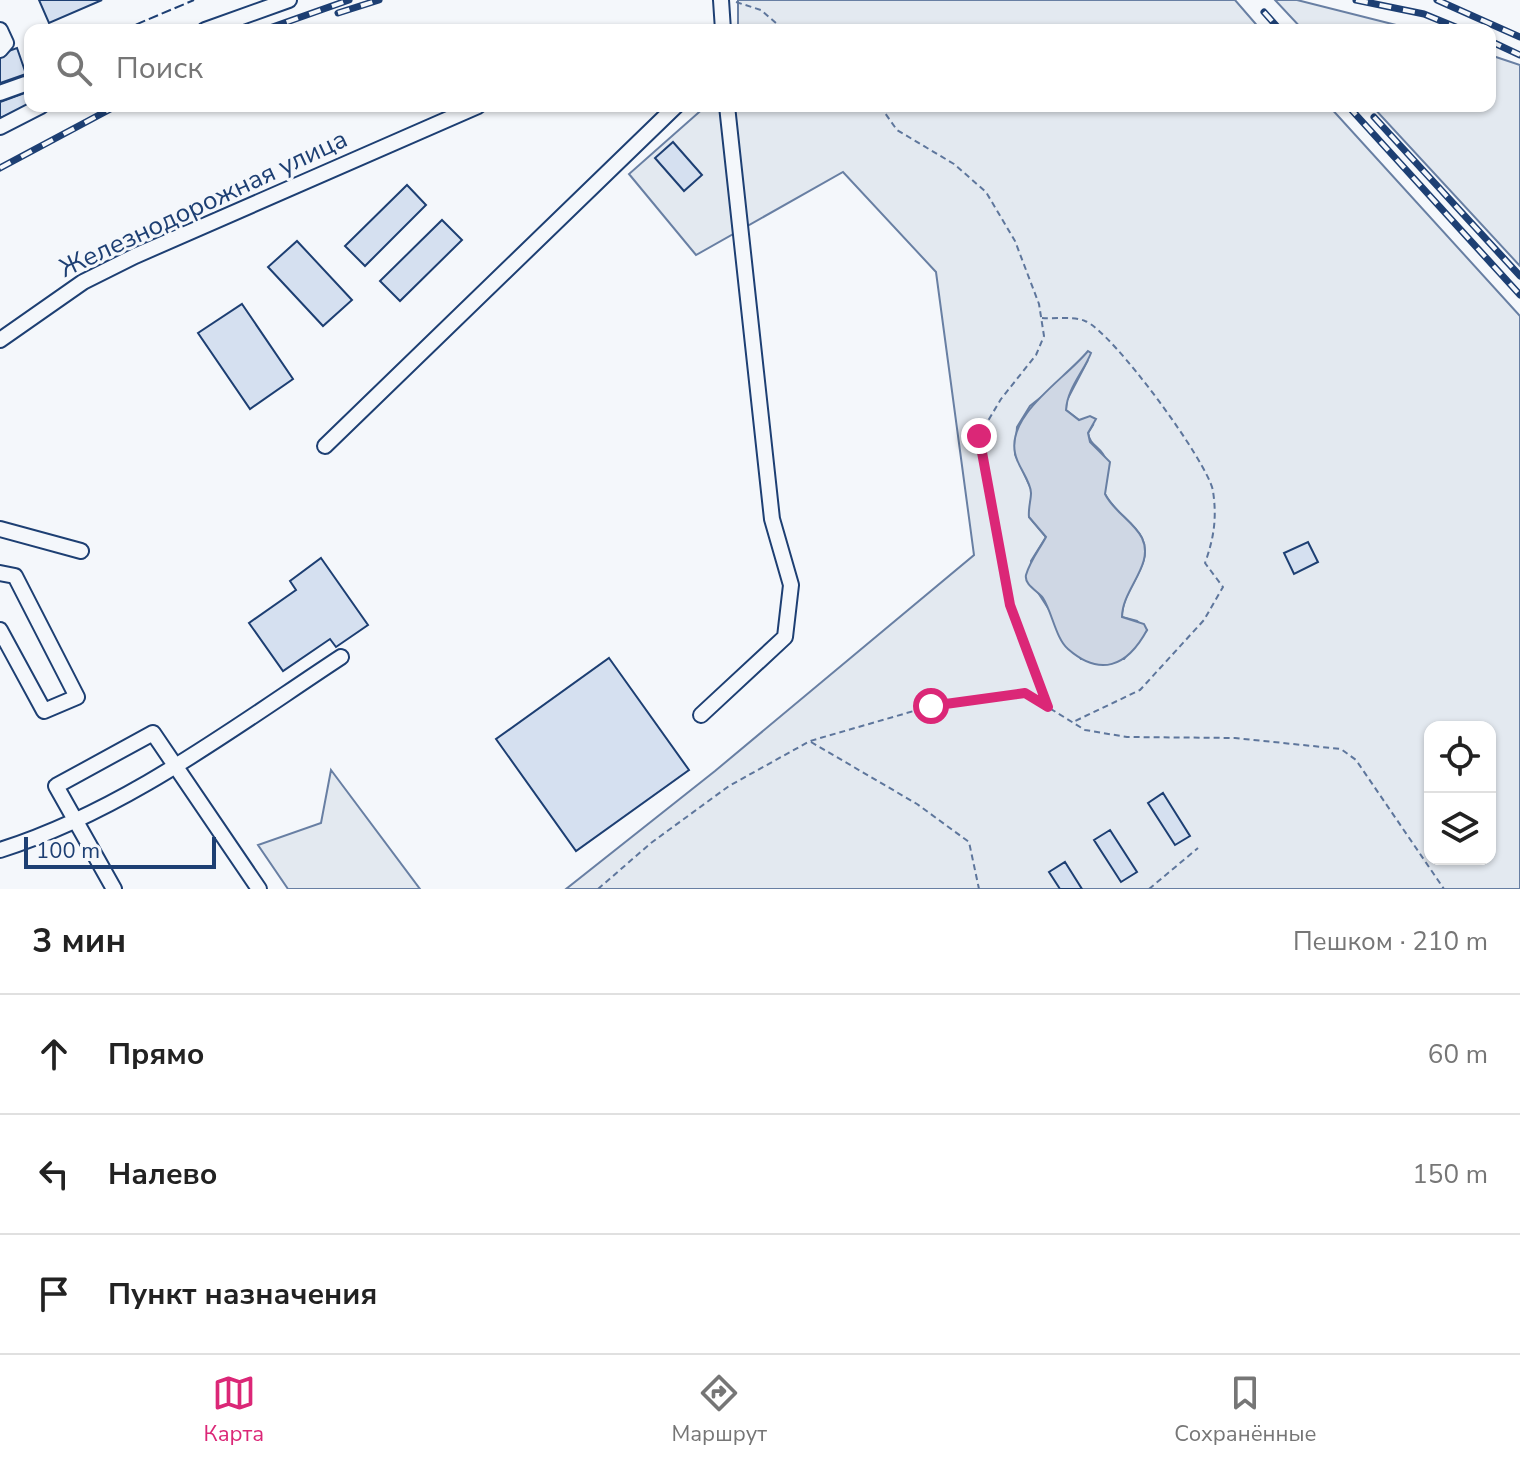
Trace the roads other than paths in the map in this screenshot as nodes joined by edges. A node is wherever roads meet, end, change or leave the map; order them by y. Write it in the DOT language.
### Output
graph roads {
  1 [pos="289,0"];
  2 [pos="721,0"];
  3 [pos="222,24"];
  4 [pos="723,24"];
  5 [pos="0,30"];
  6 [pos="0,50"];
  7 [pos="24,84"];
  8 [pos="0,93"];
  9 [pos="29,112"];
  10 [pos="464,112"];
  11 [pos="670,112"];
  12 [pos="728,112"];
  13 [pos="0,127"];
  14 [pos="0,340"];
  15 [pos="325,446"];
  16 [pos="0,529"];
  17 [pos="81,551"];
  18 [pos="0,573"];
  19 [pos="0,630"];
  20 [pos="341,657"];
  21 [pos="701,715"];
  22 [pos="175,766"];
  23 [pos="75,819"];
  24 [pos="0,850"];
  25 [pos="114,889"];
  26 [pos="259,889"];
  1 -- 3 [label="street"];
  2 -- 4 [label="street"];
  5 -- 6 [label="street"];
  7 -- 8 [label="street"];
  9 -- 13 [label="street"];
  10 -- 14 [label="street, Железнодорожная улица"];
  11 -- 15 [label="street"];
  12 -- 21 [label="street"];
  16 -- 17 [label="street"];
  18 -- 19 [label="street"];
  20 -- 22 [label="street"];
  22 -- 23 [label="street"];
  22 -- 23 [label="street"];
  22 -- 26 [label="street"];
  23 -- 24 [label="street"];
  23 -- 25 [label="street"];
}
